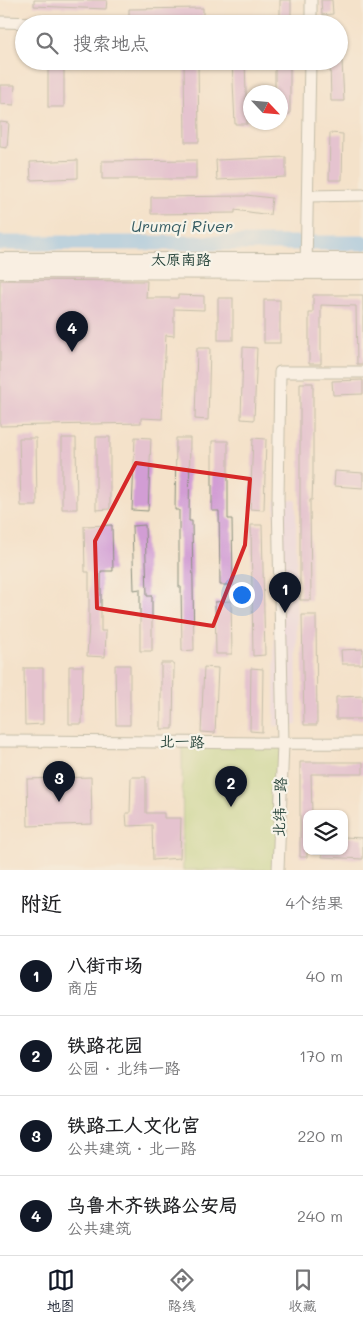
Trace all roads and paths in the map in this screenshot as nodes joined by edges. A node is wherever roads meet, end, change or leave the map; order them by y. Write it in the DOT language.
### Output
graph roads {
  1 [pos="311,0"];
  2 [pos="311,15"];
  3 [pos="0,22"];
  4 [pos="15,22"];
  5 [pos="310,70"];
  6 [pos="363,195"];
  7 [pos="308,196"];
  8 [pos="0,260"];
  9 [pos="363,260"];
  10 [pos="307,261"];
  11 [pos="0,271"];
  12 [pos="363,272"];
  13 [pos="363,372"];
  14 [pos="0,741"];
  15 [pos="363,742"];
  16 [pos="283,744"];
  17 [pos="278,870"];
  1 -- 2 [label="street"];
  3 -- 4 [label="street"];
  5 -- 7 [label="street"];
  6 -- 7 [label="street"];
  7 -- 10 [label="street"];
  8 -- 10 [label="main road, 太原南路"];
  9 -- 10 [label="main road, 太原南路"];
  10 -- 11 [label="main road"];
  10 -- 12 [label="main road"];
  13 -- 16 [label="street, 北纬一路"];
  14 -- 16 [label="street, 北一路"];
  15 -- 16 [label="street, 北一路"];
  16 -- 17 [label="street, 北纬一路"];
}
